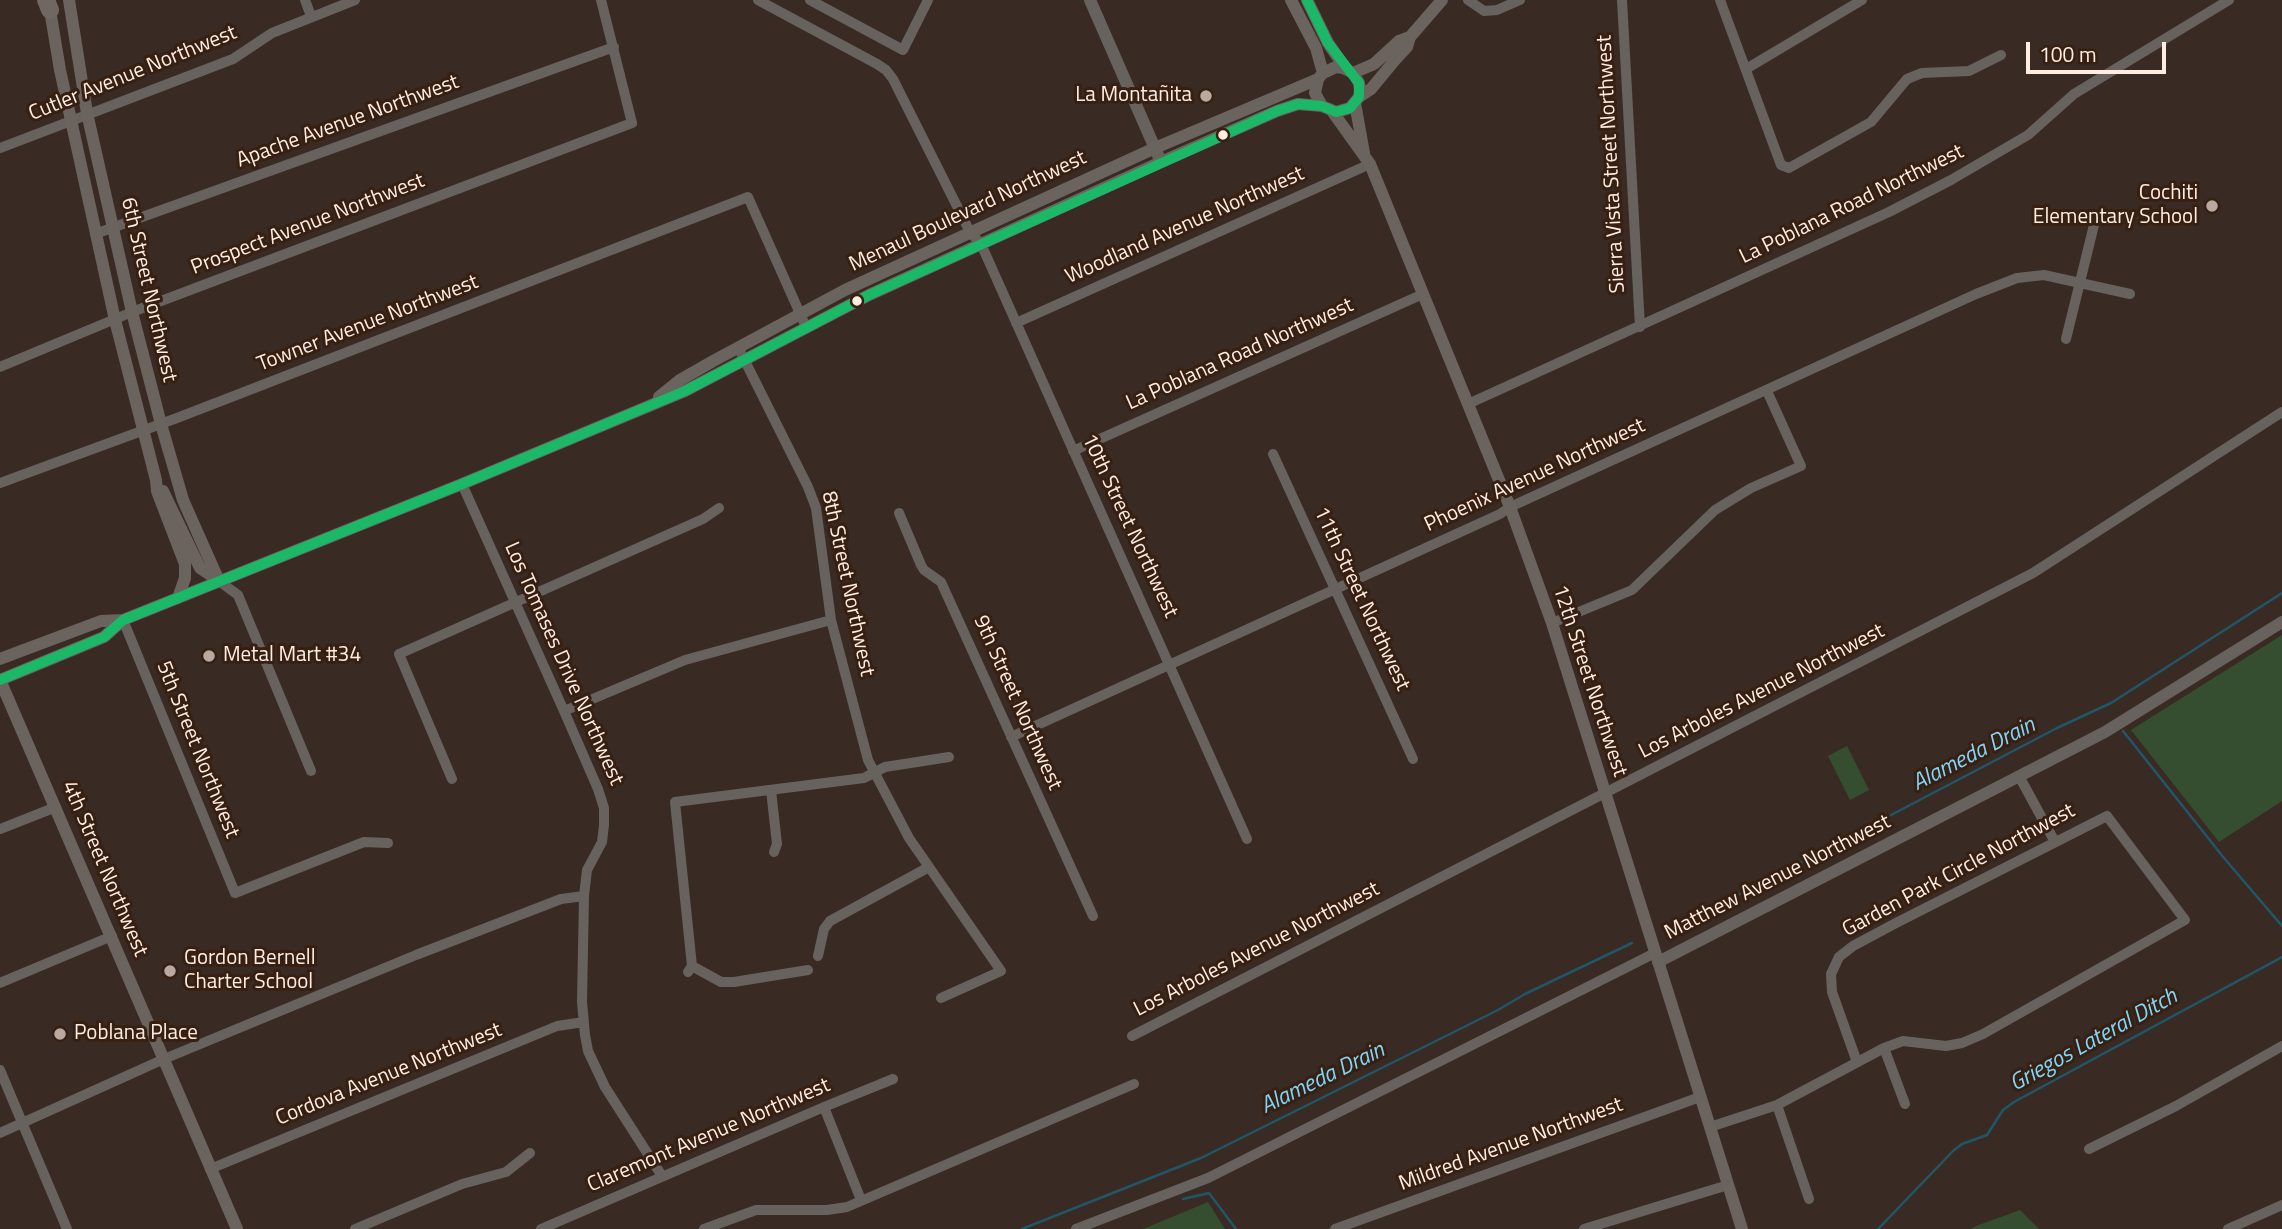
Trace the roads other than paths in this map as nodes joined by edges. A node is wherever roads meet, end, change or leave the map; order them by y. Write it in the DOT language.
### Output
graph roads {
  1 [pos="69,0"];
  2 [pos="305,0"];
  3 [pos="355,0"];
  4 [pos="601,0"];
  5 [pos="758,0"];
  6 [pos="810,0"];
  7 [pos="928,0"];
  8 [pos="1090,0"];
  9 [pos="1291,0"];
  10 [pos="1307,0"];
  11 [pos="1442,0"];
  12 [pos="1468,0"];
  13 [pos="1520,0"];
  14 [pos="1622,0"];
  15 [pos="1720,0"];
  16 [pos="1862,0"];
  17 [pos="2229,0"];
  18 [pos="48,3"];
  19 [pos="311,16"];
  20 [pos="1410,37"];
  21 [pos="614,47"];
  22 [pos="2001,55"];
  23 [pos="1746,69"];
  24 [pos="1350,71"];
  25 [pos="1320,76"];
  26 [pos="1357,100"];
  27 [pos="1327,108"];
  28 [pos="87,113"];
  29 [pos="71,120"];
  30 [pos="0,148"];
  31 [pos="1155,148"];
  32 [pos="1367,160"];
  33 [pos="1161,162"];
  34 [pos="2094,225"];
  35 [pos="114,227"];
  36 [pos="970,232"];
  37 [pos="96,234"];
  38 [pos="981,244"];
  39 [pos="2079,282"];
  40 [pos="1423,293"];
  41 [pos="2130,294"];
  42 [pos="132,312"];
  43 [pos="800,313"];
  44 [pos="115,320"];
  45 [pos="1016,323"];
  46 [pos="806,327"];
  47 [pos="1640,327"];
  48 [pos="2066,339"];
  49 [pos="738,347"];
  50 [pos="744,360"];
  51 [pos="0,366"];
  52 [pos="1767,391"];
  53 [pos="1468,404"];
  54 [pos="648,405"];
  55 [pos="2282,412"];
  56 [pos="161,424"];
  57 [pos="143,429"];
  58 [pos="1073,451"];
  59 [pos="1273,454"];
  60 [pos="156,480"];
  61 [pos="0,483"];
  62 [pos="462,484"];
  63 [pos="1510,508"];
  64 [pos="719,509"];
  65 [pos="899,513"];
  66 [pos="219,580"];
  67 [pos="1336,589"];
  68 [pos="178,598"];
  69 [pos="514,601"];
  70 [pos="123,620"];
  71 [pos="831,620"];
  72 [pos="2282,622"];
  73 [pos="1552,623"];
  74 [pos="0,659"];
  75 [pos="1170,663"];
  76 [pos="0,680"];
  77 [pos="564,711"];
  78 [pos="1012,737"];
  79 [pos="949,757"];
  80 [pos="1413,759"];
  81 [pos="311,771"];
  82 [pos="874,773"];
  83 [pos="2019,776"];
  84 [pos="452,779"];
  85 [pos="771,790"];
  86 [pos="1606,794"];
  87 [pos="56,807"];
  88 [pos="0,830"];
  89 [pos="1247,839"];
  90 [pos="2055,842"];
  91 [pos="388,843"];
  92 [pos="775,852"];
  93 [pos="929,867"];
  94 [pos="584,896"];
  95 [pos="1093,916"];
  96 [pos="111,936"];
  97 [pos="818,956"];
  98 [pos="1656,957"];
  99 [pos="808,970"];
  100 [pos="0,984"];
  101 [pos="941,998"];
  102 [pos="584,1022"];
  103 [pos="1132,1036"];
  104 [pos="2282,1046"];
  105 [pos="1884,1048"];
  106 [pos="164,1059"];
  107 [pos="1857,1062"];
  108 [pos="0,1070"];
  109 [pos="893,1079"];
  110 [pos="1133,1084"];
  111 [pos="1700,1097"];
  112 [pos="1905,1104"];
  113 [pos="1777,1105"];
  114 [pos="824,1107"];
  115 [pos="23,1123"];
  116 [pos="1710,1127"];
  117 [pos="0,1133"];
  118 [pos="2089,1149"];
  119 [pos="530,1153"];
  120 [pos="210,1169"];
  121 [pos="662,1176"];
  122 [pos="1728,1185"];
  123 [pos="861,1199"];
  124 [pos="1809,1199"];
  125 [pos="2282,1205"];
  126 [pos="68,1229"];
  127 [pos="237,1229"];
  128 [pos="355,1229"];
  129 [pos="541,1229"];
  130 [pos="705,1229"];
  131 [pos="1076,1229"];
  132 [pos="1335,1229"];
  133 [pos="1584,1229"];
  134 [pos="1742,1229"];
  135 [pos="2228,1229"];
  1 -- 28 [label="main road, 6th Street Northwest"];
  2 -- 19 [label="street"];
  3 -- 19 [label="street, Cutler Avenue Northwest"];
  4 -- 21 [label="street"];
  5 -- 36 [label="street, 10th Street Northwest"];
  6 -- 7 [label="street"];
  8 -- 31 [label="street"];
  9 -- 25 [label="main road"];
  10 -- 24 [label="main road"];
  11 -- 20 [label="main road"];
  12 -- 13 [label="street"];
  14 -- 47 [label="street, Sierra Vista Street Northwest"];
  15 -- 23 [label="street"];
  16 -- 23 [label="street"];
  17 -- 47 [label="street, La Poblana Road Northwest"];
  18 -- 29 [label="main road, 6th Street Northwest"];
  19 -- 28 [label="street, Cutler Avenue Northwest"];
  20 -- 24 [label="main road"];
  20 -- 26 [label="main road"];
  21 -- 35 [label="street, Apache Avenue Northwest"];
  21 -- 42 [label="street, Prospect Avenue Northwest"];
  22 -- 23 [label="street"];
  24 -- 25 [label="main road"];
  24 -- 26 [label="main road"];
  25 -- 27 [label="main road"];
  25 -- 31 [label="main road, Menaul Boulevard Northwest"];
  26 -- 27 [label="main road"];
  26 -- 32 [label="main road, 12th Street Northwest"];
  27 -- 32 [label="main road, 12th Street Northwest"];
  27 -- 33 [label="main road, Menaul Boulevard Northwest"];
  28 -- 29 [label="street, Cutler Avenue Northwest"];
  28 -- 35 [label="main road, 6th Street Northwest"];
  29 -- 30 [label="street, Cutler Avenue Northwest"];
  29 -- 37 [label="main road, 6th Street Northwest"];
  31 -- 33 [label="street"];
  31 -- 36 [label="main road, Menaul Boulevard Northwest"];
  32 -- 40 [label="main road, 12th Street Northwest"];
  32 -- 45 [label="street, Woodland Avenue Northwest"];
  33 -- 38 [label="main road, Menaul Boulevard Northwest"];
  34 -- 39 [label="street"];
  35 -- 37 [label="street, Apache Avenue Northwest"];
  35 -- 42 [label="main road, 6th Street Northwest"];
  36 -- 38 [label="street, 10th Street Northwest"];
  36 -- 43 [label="main road, Menaul Boulevard Northwest"];
  37 -- 44 [label="main road, 6th Street Northwest"];
  38 -- 45 [label="street, 10th Street Northwest"];
  38 -- 46 [label="main road, Menaul Boulevard Northwest"];
  39 -- 41 [label="street, Phoenix Avenue Northwest"];
  39 -- 48 [label="street"];
  39 -- 52 [label="street, Phoenix Avenue Northwest"];
  40 -- 53 [label="main road, 12th Street Northwest"];
  40 -- 58 [label="street, La Poblana Road Northwest"];
  42 -- 44 [label="street, Prospect Avenue Northwest"];
  42 -- 56 [label="main road, 6th Street Northwest"];
  43 -- 46 [label="street"];
  43 -- 49 [label="main road, Menaul Boulevard Northwest"];
  43 -- 56 [label="street, Towner Avenue Northwest"];
  44 -- 51 [label="street, Prospect Avenue Northwest"];
  44 -- 57 [label="main road, 6th Street Northwest"];
  45 -- 58 [label="street, 10th Street Northwest"];
  46 -- 50 [label="main road, Menaul Boulevard Northwest"];
  47 -- 53 [label="street, La Poblana Road Northwest"];
  49 -- 50 [label="street, 8th Street Northwest"];
  49 -- 54 [label="main road, Menaul Boulevard Northwest"];
  50 -- 54 [label="main road, Menaul Boulevard Northwest"];
  50 -- 71 [label="street, 8th Street Northwest"];
  52 -- 63 [label="street, Phoenix Avenue Northwest"];
  52 -- 73 [label="street"];
  53 -- 63 [label="main road, 12th Street Northwest"];
  54 -- 62 [label="main road, Menaul Boulevard Northwest"];
  55 -- 86 [label="street, Los Arboles Avenue Northwest"];
  56 -- 57 [label="street, Towner Avenue Northwest"];
  56 -- 66 [label="main road, 6th Street Northwest"];
  57 -- 60 [label="main road, 6th Street Northwest"];
  57 -- 61 [label="street, Towner Avenue Northwest"];
  58 -- 75 [label="street, 10th Street Northwest"];
  59 -- 67 [label="street, 11th Street Northwest"];
  60 -- 66 [label="main road, 6th Street Northwest"];
  60 -- 68 [label="main road, 6th Street Northwest"];
  62 -- 66 [label="main road, Menaul Boulevard Northwest"];
  62 -- 69 [label="street, Los Tomases Drive Northwest"];
  63 -- 67 [label="street, Phoenix Avenue Northwest"];
  63 -- 73 [label="main road, 12th Street Northwest"];
  64 -- 69 [label="street"];
  65 -- 78 [label="street, 9th Street Northwest"];
  66 -- 68 [label="main road, Menaul Boulevard Northwest"];
  66 -- 81 [label="street, 6th Street Northwest"];
  67 -- 75 [label="street, Phoenix Avenue Northwest"];
  67 -- 80 [label="street, 11th Street Northwest"];
  68 -- 70 [label="main road, Menaul Boulevard Northwest"];
  69 -- 77 [label="street, Los Tomases Drive Northwest"];
  69 -- 84 [label="street"];
  70 -- 74 [label="main road, Menaul Boulevard Northwest"];
  70 -- 76 [label="main road, Menaul Boulevard Northwest"];
  70 -- 91 [label="street, 5th Street Northwest"];
  71 -- 77 [label="street"];
  71 -- 82 [label="street, 8th Street Northwest"];
  72 -- 83 [label="street, Matthew Avenue Northwest"];
  73 -- 86 [label="main road, 12th Street Northwest"];
  75 -- 78 [label="street, Phoenix Avenue Northwest"];
  75 -- 89 [label="street, 10th Street Northwest"];
  76 -- 87 [label="main road, 4th Street Northwest"];
  77 -- 94 [label="street, Los Tomases Drive Northwest"];
  78 -- 95 [label="street, 9th Street Northwest"];
  79 -- 82 [label="street"];
  82 -- 85 [label="street"];
  82 -- 93 [label="street, 8th Street Northwest"];
  83 -- 90 [label="street"];
  83 -- 98 [label="street, Matthew Avenue Northwest"];
  85 -- 92 [label="street"];
  85 -- 99 [label="street"];
  86 -- 98 [label="main road, 12th Street Northwest"];
  86 -- 103 [label="street, Los Arboles Avenue Northwest"];
  87 -- 88 [label="street"];
  87 -- 96 [label="main road, 4th Street Northwest"];
  90 -- 105 [label="street, Garden Park Circle Northwest"];
  90 -- 107 [label="street, Garden Park Circle Northwest"];
  93 -- 97 [label="street"];
  93 -- 101 [label="street, 8th Street Northwest"];
  94 -- 102 [label="street, Los Tomases Drive Northwest"];
  94 -- 106 [label="street"];
  96 -- 100 [label="street"];
  96 -- 106 [label="main road, 4th Street Northwest"];
  98 -- 111 [label="main road, 12th Street Northwest"];
  98 -- 131 [label="street, Matthew Avenue Northwest"];
  102 -- 120 [label="street, Cordova Avenue Northwest"];
  102 -- 121 [label="street, Los Tomases Drive Northwest"];
  104 -- 118 [label="street"];
  105 -- 107 [label="street"];
  105 -- 112 [label="street"];
  106 -- 115 [label="street"];
  106 -- 120 [label="main road, 4th Street Northwest"];
  107 -- 113 [label="street"];
  108 -- 115 [label="street"];
  109 -- 114 [label="street, Claremont Avenue Northwest"];
  110 -- 123 [label="street"];
  111 -- 116 [label="main road, 12th Street Northwest"];
  111 -- 132 [label="street, Mildred Avenue Northwest"];
  113 -- 116 [label="street"];
  113 -- 124 [label="street"];
  114 -- 121 [label="street, Claremont Avenue Northwest"];
  114 -- 123 [label="street"];
  115 -- 117 [label="street"];
  115 -- 126 [label="street"];
  116 -- 122 [label="main road, 12th Street Northwest"];
  119 -- 128 [label="street"];
  120 -- 127 [label="main road, 4th Street Northwest"];
  121 -- 129 [label="street, Claremont Avenue Northwest"];
  122 -- 133 [label="street"];
  122 -- 134 [label="main road, 12th Street Northwest"];
  123 -- 130 [label="street"];
  125 -- 135 [label="street"];
}
